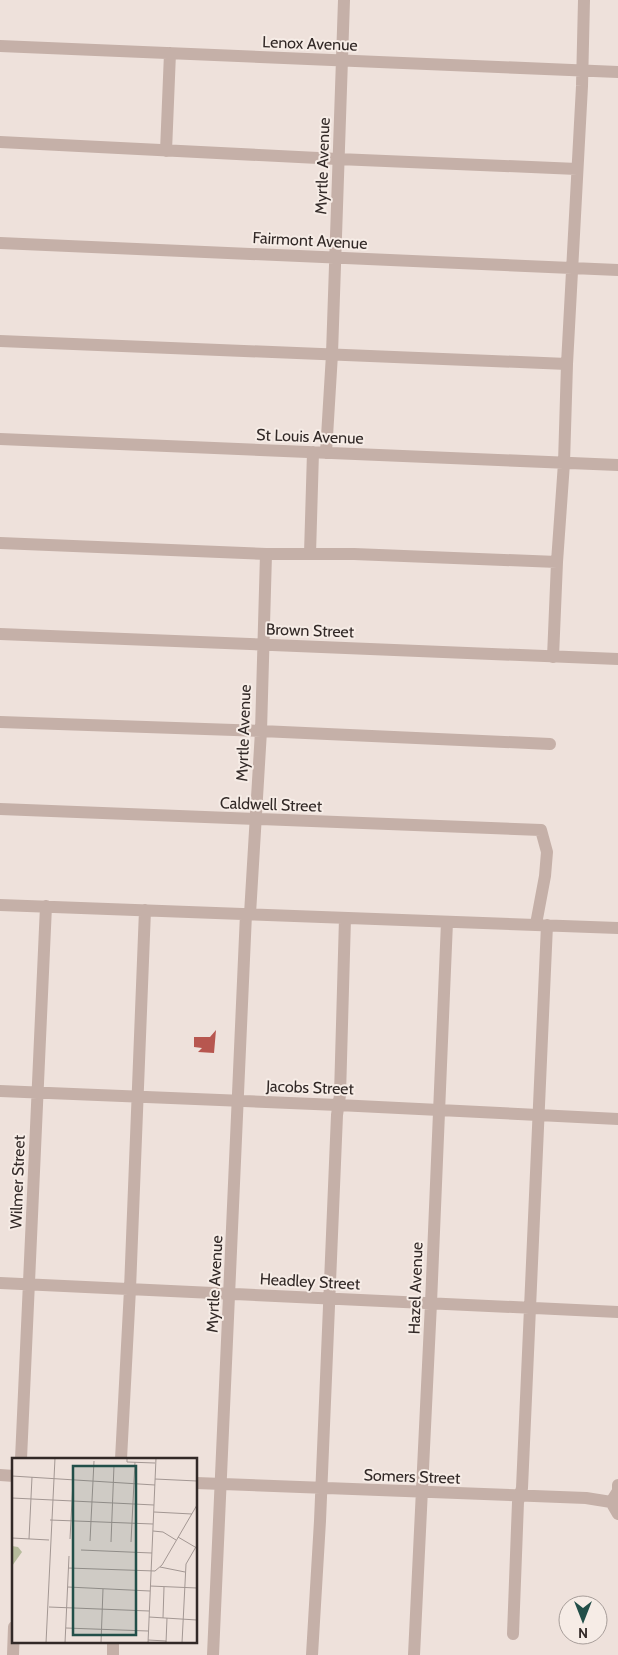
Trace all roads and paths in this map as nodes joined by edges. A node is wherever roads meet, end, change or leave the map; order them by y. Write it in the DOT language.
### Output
graph roads {
  1 [pos="344,0"];
  2 [pos="584,0"];
  3 [pos="0,46"];
  4 [pos="170,53"];
  5 [pos="342,60"];
  6 [pos="582,71"];
  7 [pos="618,72"];
  8 [pos="0,142"];
  9 [pos="166,151"];
  10 [pos="338,159"];
  11 [pos="577,169"];
  12 [pos="0,243"];
  13 [pos="335,258"];
  14 [pos="573,268"];
  15 [pos="618,270"];
  16 [pos="0,341"];
  17 [pos="332,354"];
  18 [pos="567,364"];
  19 [pos="0,439"];
  20 [pos="320,453"];
  21 [pos="564,464"];
  22 [pos="618,465"];
  23 [pos="0,543"];
  24 [pos="266,554"];
  25 [pos="310,554"];
  26 [pos="557,562"];
  27 [pos="0,634"];
  28 [pos="263,645"];
  29 [pos="553,657"];
  30 [pos="618,659"];
  31 [pos="0,722"];
  32 [pos="260,731"];
  33 [pos="550,744"];
  34 [pos="0,809"];
  35 [pos="256,820"];
  36 [pos="0,904"];
  37 [pos="46,906"];
  38 [pos="145,910"];
  39 [pos="248,914"];
  40 [pos="345,918"];
  41 [pos="447,922"];
  42 [pos="542,924"];
  43 [pos="618,928"];
  44 [pos="0,1091"];
  45 [pos="37,1093"];
  46 [pos="137,1097"];
  47 [pos="238,1101"];
  48 [pos="338,1105"];
  49 [pos="438,1110"];
  50 [pos="538,1115"];
  51 [pos="618,1119"];
  52 [pos="0,1283"];
  53 [pos="29,1284"];
  54 [pos="130,1288"];
  55 [pos="230,1293"];
  56 [pos="330,1298"];
  57 [pos="431,1303"];
  58 [pos="529,1308"];
  59 [pos="618,1312"];
  60 [pos="22,1458"];
  61 [pos="121,1458"];
  62 [pos="198,1484"];
  63 [pos="618,1484"];
  64 [pos="220,1485"];
  65 [pos="320,1489"];
  66 [pos="422,1492"];
  67 [pos="520,1495"];
  68 [pos="611,1502"];
  69 [pos="618,1514"];
  70 [pos="513,1634"];
  71 [pos="13,1642"];
  72 [pos="113,1642"];
  73 [pos="13,1655"];
  74 [pos="113,1655"];
  75 [pos="213,1655"];
  76 [pos="312,1655"];
  77 [pos="414,1655"];
  1 -- 5 [label="street, Myrtle Avenue"];
  2 -- 6 [label="street"];
  3 -- 4 [label="street, Lenox Avenue"];
  4 -- 5 [label="street, Lenox Avenue"];
  4 -- 9 [label="street"];
  5 -- 6 [label="street, Lenox Avenue"];
  5 -- 10 [label="street, Myrtle Avenue"];
  6 -- 7 [label="street, Lenox Avenue"];
  6 -- 11 [label="street"];
  8 -- 9 [label="street"];
  9 -- 10 [label="street"];
  10 -- 11 [label="street"];
  10 -- 13 [label="street, Myrtle Avenue"];
  11 -- 14 [label="street"];
  12 -- 13 [label="street, Fairmont Avenue"];
  13 -- 14 [label="street, Fairmont Avenue"];
  13 -- 17 [label="street, Myrtle Avenue"];
  14 -- 15 [label="street, Fairmont Avenue"];
  14 -- 18 [label="street"];
  16 -- 17 [label="street"];
  17 -- 18 [label="street"];
  17 -- 20 [label="street, Myrtle Avenue"];
  18 -- 21 [label="street"];
  19 -- 20 [label="street, St Louis Avenue"];
  20 -- 21 [label="street, St Louis Avenue"];
  20 -- 25 [label="street, Myrtle Avenue"];
  21 -- 22 [label="street, St Louis Avenue"];
  21 -- 26 [label="street"];
  23 -- 24 [label="street"];
  24 -- 25 [label="street"];
  24 -- 28 [label="street, Myrtle Avenue"];
  25 -- 26 [label="street"];
  26 -- 29 [label="street"];
  27 -- 28 [label="street, Brown Street"];
  28 -- 29 [label="street, Brown Street"];
  28 -- 32 [label="street, Myrtle Avenue"];
  29 -- 30 [label="street, Brown Street"];
  31 -- 32 [label="street"];
  32 -- 33 [label="street"];
  32 -- 35 [label="street, Myrtle Avenue"];
  34 -- 35 [label="street, Caldwell Street"];
  35 -- 39 [label="street, Myrtle Avenue"];
  35 -- 42 [label="street, Caldwell Street"];
  36 -- 37 [label="street"];
  37 -- 38 [label="street"];
  37 -- 45 [label="street, Wilmer Street"];
  38 -- 39 [label="street"];
  38 -- 46 [label="street"];
  39 -- 40 [label="street"];
  39 -- 47 [label="street, Myrtle Avenue"];
  40 -- 41 [label="street"];
  40 -- 48 [label="street"];
  41 -- 42 [label="street"];
  41 -- 49 [label="street, Hazel Avenue"];
  42 -- 43 [label="street"];
  42 -- 50 [label="street"];
  44 -- 45 [label="street, Jacobs Street"];
  45 -- 46 [label="street, Jacobs Street"];
  45 -- 53 [label="street, Wilmer Street"];
  46 -- 47 [label="street, Jacobs Street"];
  46 -- 54 [label="street"];
  47 -- 48 [label="street, Jacobs Street"];
  47 -- 55 [label="street, Myrtle Avenue"];
  48 -- 49 [label="street, Jacobs Street"];
  48 -- 56 [label="street"];
  49 -- 50 [label="street, Jacobs Street"];
  49 -- 57 [label="street, Hazel Avenue"];
  50 -- 51 [label="street, Jacobs Street"];
  50 -- 58 [label="street"];
  52 -- 53 [label="street, Headley Street"];
  53 -- 54 [label="street, Headley Street"];
  53 -- 60 [label="street, Wilmer Street"];
  54 -- 55 [label="street, Headley Street"];
  54 -- 61 [label="street"];
  55 -- 56 [label="street, Headley Street"];
  55 -- 64 [label="street, Myrtle Avenue"];
  56 -- 57 [label="street, Headley Street"];
  56 -- 65 [label="street"];
  57 -- 58 [label="street, Headley Street"];
  57 -- 66 [label="street, Hazel Avenue"];
  58 -- 59 [label="street, Headley Street"];
  58 -- 67 [label="street"];
  62 -- 64 [label="street, Somers Street"];
  63 -- 68 [label="street"];
  64 -- 65 [label="street, Somers Street"];
  64 -- 75 [label="street, Myrtle Avenue"];
  65 -- 66 [label="street, Somers Street"];
  65 -- 76 [label="street"];
  66 -- 67 [label="street, Somers Street"];
  66 -- 77 [label="street, Hazel Avenue"];
  67 -- 68 [label="street, Somers Street"];
  67 -- 70 [label="street"];
  68 -- 69 [label="street"];
  71 -- 73 [label="street"];
  72 -- 74 [label="street"];
}
